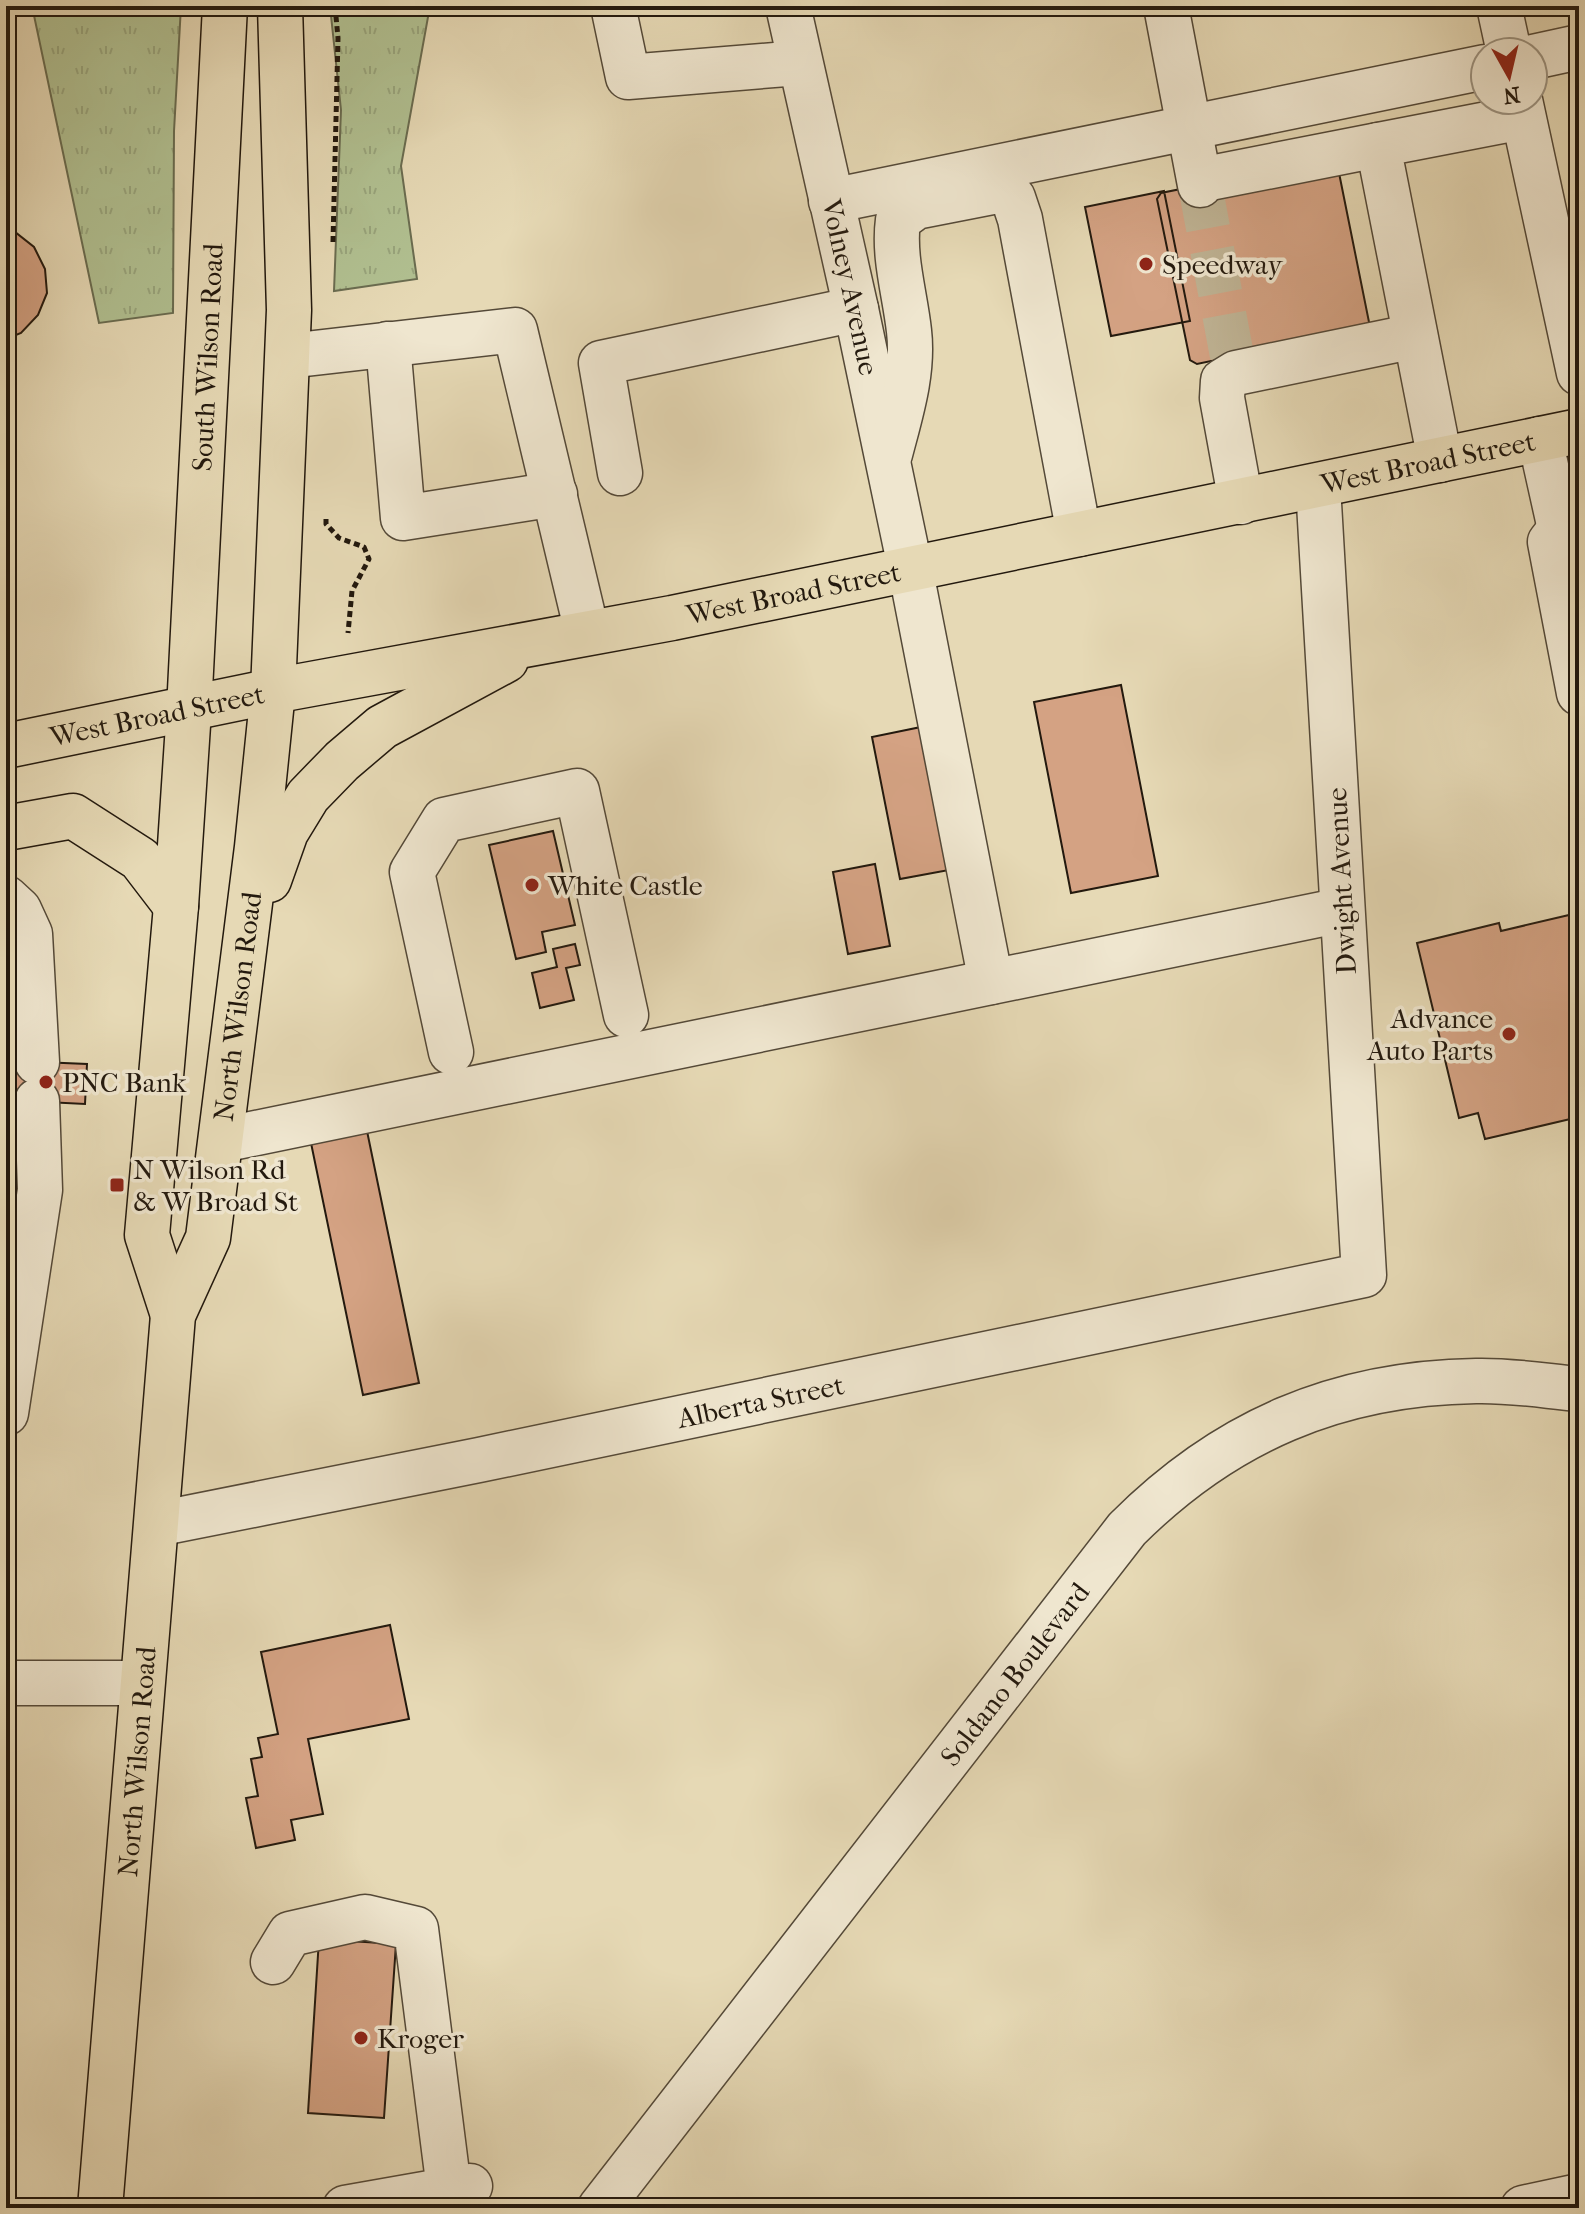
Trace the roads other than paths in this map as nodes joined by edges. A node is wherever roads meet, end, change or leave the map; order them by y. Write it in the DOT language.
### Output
graph roads {
  1 [pos="225,6"];
  2 [pos="280,6"];
  3 [pos="613,6"];
  4 [pos="788,6"];
  5 [pos="1166,6"];
  6 [pos="1499,6"];
  7 [pos="1506,36"];
  8 [pos="1579,47"];
  9 [pos="1549,54"];
  10 [pos="799,63"];
  11 [pos="1469,70"];
  12 [pos="1490,116"];
  13 [pos="1523,116"];
  14 [pos="1190,128"];
  15 [pos="1378,145"];
  16 [pos="831,201"];
  17 [pos="1568,272"];
  18 [pos="856,309"];
  19 [pos="1415,336"];
  20 [pos="388,344"];
  21 [pos="288,356"];
  22 [pos="1579,373"];
  23 [pos="1559,435"];
  24 [pos="1440,460"];
  25 [pos="888,461"];
  26 [pos="620,473"];
  27 [pos="1318,486"];
  28 [pos="555,494"];
  29 [pos="1241,502"];
  30 [pos="1569,533"];
  31 [pos="1079,534"];
  32 [pos="910,567"];
  33 [pos="587,632"];
  34 [pos="542,641"];
  35 [pos="273,691"];
  36 [pos="1579,693"];
  37 [pos="189,710"];
  38 [pos="6,746"];
  39 [pos="6,828"];
  40 [pos="6,898"];
  41 [pos="176,906"];
  42 [pos="1342,910"];
  43 [pos="991,982"];
  44 [pos="237,1010"];
  45 [pos="626,1015"];
  46 [pos="451,1052"];
  47 [pos="222,1140"];
  48 [pos="1364,1275"];
  49 [pos="173,1315"];
  50 [pos="1579,1389"];
  51 [pos="6,1413"];
  52 [pos="157,1524"];
  53 [pos="6,1683"];
  54 [pos="142,1683"];
  55 [pos="273,1962"];
  56 [pos="1579,2196"];
  57 [pos="100,2208"];
  58 [pos="345,2208"];
  59 [pos="600,2208"];
  60 [pos="1523,2208"];
  1 -- 37 [label="main road, South Wilson Road"];
  2 -- 21 [label="main road"];
  3 -- 10 [label="street"];
  4 -- 10 [label="street, Volney Avenue"];
  5 -- 14 [label="street"];
  6 -- 7 [label="street"];
  8 -- 9 [label="street"];
  10 -- 16 [label="street, Volney Avenue"];
  11 -- 14 [label="street"];
  12 -- 15 [label="street"];
  13 -- 17 [label="street"];
  14 -- 15 [label="street"];
  14 -- 16 [label="street"];
  15 -- 19 [label="street"];
  16 -- 18 [label="street, Volney Avenue"];
  17 -- 22 [label="street"];
  18 -- 25 [label="street, Volney Avenue"];
  18 -- 26 [label="street"];
  19 -- 24 [label="street"];
  19 -- 29 [label="street"];
  20 -- 21 [label="street"];
  20 -- 28 [label="street"];
  20 -- 28 [label="street"];
  21 -- 35 [label="main road"];
  23 -- 24 [label="main road, West Broad Street"];
  23 -- 30 [label="street"];
  24 -- 27 [label="main road, West Broad Street"];
  25 -- 31 [label="street"];
  25 -- 32 [label="street, Volney Avenue"];
  27 -- 29 [label="main road, West Broad Street"];
  27 -- 42 [label="street, Dwight Avenue"];
  28 -- 33 [label="street"];
  29 -- 31 [label="main road, West Broad Street"];
  30 -- 36 [label="street"];
  31 -- 32 [label="main road, West Broad Street"];
  32 -- 33 [label="main road, West Broad Street"];
  32 -- 43 [label="street, Volney Avenue"];
  33 -- 34 [label="main road, West Broad Street"];
  34 -- 35 [label="main road, West Broad Street"];
  34 -- 44 [label="main road"];
  35 -- 37 [label="main road, West Broad Street"];
  35 -- 44 [label="main road, North Wilson Road"];
  37 -- 38 [label="main road, West Broad Street"];
  37 -- 41 [label="main road, North Wilson Road"];
  39 -- 41 [label="main road"];
  40 -- 51 [label="street"];
  41 -- 49 [label="main road, North Wilson Road"];
  42 -- 43 [label="street"];
  42 -- 48 [label="street, Dwight Avenue"];
  43 -- 47 [label="street"];
  44 -- 47 [label="main road, North Wilson Road"];
  45 -- 46 [label="street"];
  47 -- 49 [label="main road, North Wilson Road"];
  48 -- 52 [label="street, Alberta Street"];
  49 -- 52 [label="main road, North Wilson Road"];
  50 -- 59 [label="street, Soldano Boulevard"];
  52 -- 54 [label="main road, North Wilson Road"];
  53 -- 54 [label="street"];
  54 -- 57 [label="main road, North Wilson Road"];
  55 -- 58 [label="street"];
  56 -- 60 [label="street"];
}
